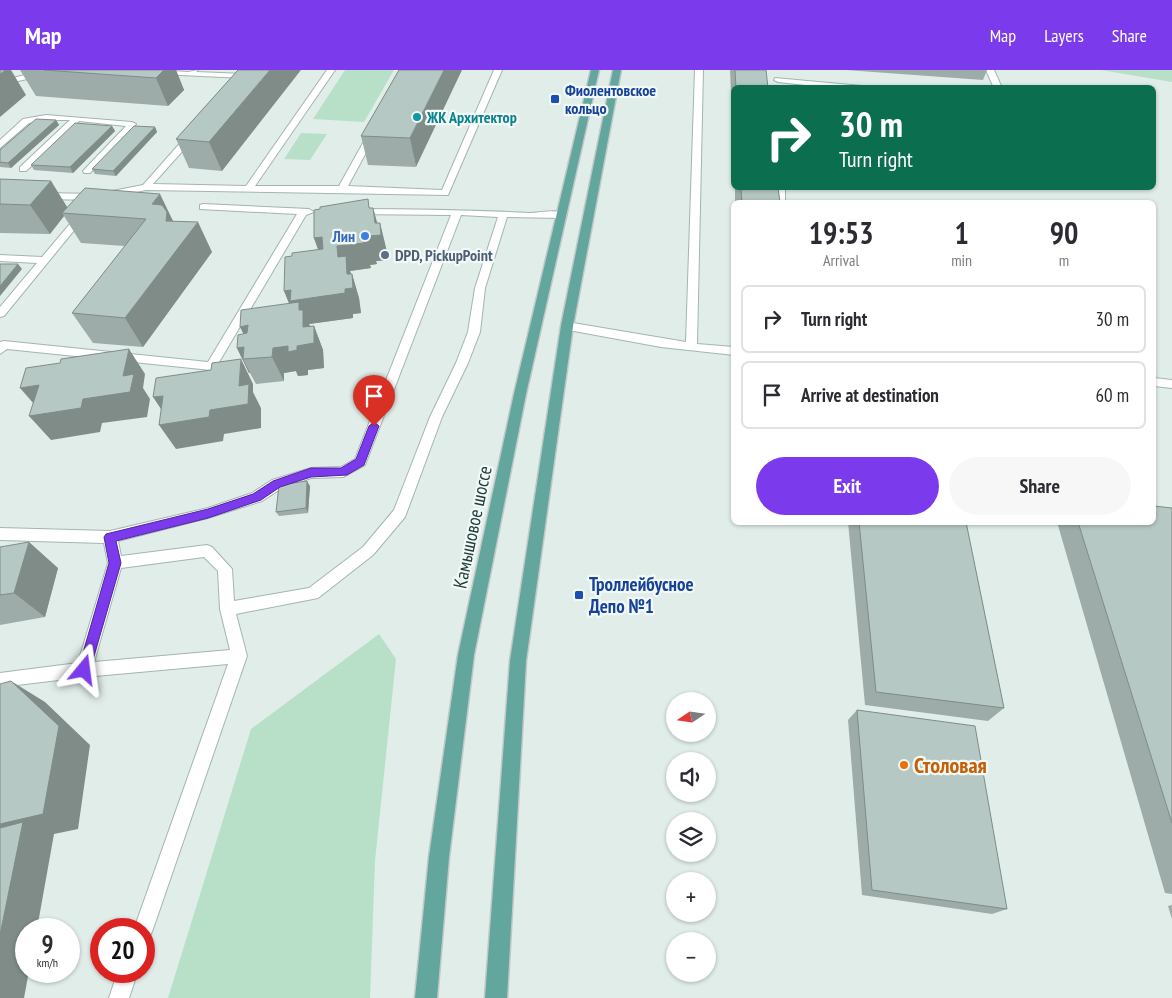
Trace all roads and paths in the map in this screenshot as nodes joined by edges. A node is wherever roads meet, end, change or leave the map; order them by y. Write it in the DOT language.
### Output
graph roads {
  1 [pos="331,70"];
  2 [pos="498,70"];
  3 [pos="594,70"];
  4 [pos="617,70"];
  5 [pos="699,70"];
  6 [pos="776,70"];
  7 [pos="990,70"];
  8 [pos="54,71"];
  9 [pos="154,72"];
  10 [pos="192,72"];
  11 [pos="247,73"];
  12 [pos="0,83"];
  13 [pos="238,84"];
  14 [pos="778,84"];
  15 [pos="799,85"];
  16 [pos="997,85"];
  17 [pos="76,119"];
  18 [pos="198,128"];
  19 [pos="375,130"];
  20 [pos="0,145"];
  21 [pos="23,169"];
  22 [pos="87,171"];
  23 [pos="146,187"];
  24 [pos="249,189"];
  25 [pos="342,190"];
  26 [pos="29,196"];
  27 [pos="97,197"];
  28 [pos="203,207"];
  29 [pos="302,212"];
  30 [pos="322,212"];
  31 [pos="341,212"];
  32 [pos="457,212"];
  33 [pos="504,215"];
  34 [pos="562,215"];
  35 [pos="0,258"];
  36 [pos="46,260"];
  37 [pos="0,314"];
  38 [pos="568,326"];
  39 [pos="691,347"];
  40 [pos="0,350"];
  41 [pos="731,350"];
  42 [pos="1156,382"];
  43 [pos="1172,384"];
  44 [pos="0,534"];
  45 [pos="110,537"];
  46 [pos="115,563"];
  47 [pos="227,609"];
  48 [pos="239,656"];
  49 [pos="84,670"];
  50 [pos="0,680"];
  51 [pos="147,918"];
  52 [pos="124,983"];
  53 [pos="119,998"];
  54 [pos="426,998"];
  55 [pos="496,998"];
  1 -- 24 [label="lane"];
  2 -- 25 [label="lane"];
  3 -- 34 [label="main road, Камышовое шоссе"];
  4 -- 38 [label="main road"];
  5 -- 39 [label="lane"];
  6 -- 14 [label="lane"];
  7 -- 16 [label="lane"];
  8 -- 12 [label="lane"];
  9 -- 10 [label="lane"];
  10 -- 11 [label="lane"];
  11 -- 13 [label="lane"];
  14 -- 15 [label="lane"];
  17 -- 20 [label="lane"];
  17 -- 21 [label="lane"];
  17 -- 22 [label="lane"];
  18 -- 23 [label="lane"];
  19 -- 25 [label="lane"];
  23 -- 24 [label="lane"];
  23 -- 27 [label="lane"];
  24 -- 25 [label="lane"];
  26 -- 27 [label="lane"];
  27 -- 36 [label="lane"];
  28 -- 29 [label="lane"];
  29 -- 30 [label="lane"];
  29 -- 40 [label="lane"];
  31 -- 32 [label="lane"];
  32 -- 33 [label="lane"];
  32 -- 45 [label="lane"];
  33 -- 34 [label="lane"];
  33 -- 47 [label="lane"];
  34 -- 54 [label="main road, Камышовое шоссе"];
  35 -- 36 [label="lane"];
  36 -- 37 [label="lane"];
  38 -- 39 [label="lane"];
  38 -- 55 [label="main road"];
  39 -- 41 [label="lane"];
  42 -- 43 [label="lane"];
  44 -- 45 [label="lane"];
  45 -- 46 [label="lane"];
  46 -- 47 [label="lane"];
  46 -- 49 [label="lane"];
  47 -- 48 [label="lane"];
  48 -- 49 [label="lane"];
  48 -- 51 [label="lane"];
  49 -- 50 [label="lane"];
  52 -- 53 [label="lane"];
}
